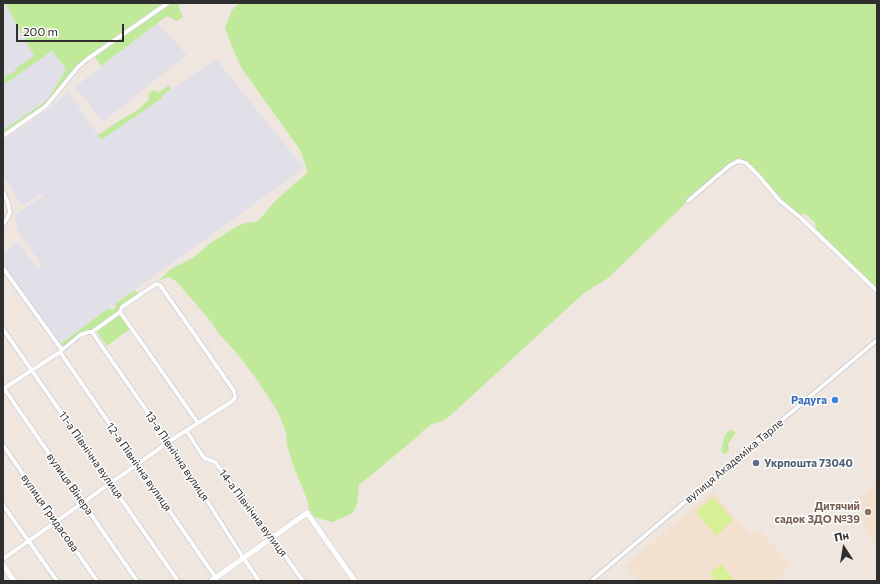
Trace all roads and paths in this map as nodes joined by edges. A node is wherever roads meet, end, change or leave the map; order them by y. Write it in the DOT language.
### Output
graph roads {
  1 [pos="168,3"];
  2 [pos="3,136"];
  3 [pos="3,191"];
  4 [pos="688,201"];
  5 [pos="3,224"];
  6 [pos="3,268"];
  7 [pos="877,291"];
  8 [pos="120,311"];
  9 [pos="3,329"];
  10 [pos="92,332"];
  11 [pos="877,340"];
  12 [pos="61,351"];
  13 [pos="32,371"];
  14 [pos="3,389"];
  15 [pos="198,423"];
  16 [pos="186,430"];
  17 [pos="169,442"];
  18 [pos="3,445"];
  19 [pos="138,464"];
  20 [pos="111,483"];
  21 [pos="82,502"];
  22 [pos="3,505"];
  23 [pos="56,522"];
  24 [pos="273,538"];
  25 [pos="28,541"];
  26 [pos="3,559"];
  27 [pos="244,559"];
  28 [pos="3,566"];
  29 [pos="215,580"];
  30 [pos="14,581"];
  31 [pos="57,581"];
  32 [pos="97,581"];
  33 [pos="137,581"];
  34 [pos="178,581"];
  35 [pos="259,581"];
  36 [pos="303,581"];
  37 [pos="355,581"];
  38 [pos="591,581"];
  1 -- 2 [label="street"];
  3 -- 5 [label="street"];
  4 -- 7 [label="street"];
  6 -- 12 [label="street, 12-а Північна вулиця"];
  8 -- 10 [label="street"];
  8 -- 15 [label="street"];
  8 -- 15 [label="street"];
  9 -- 13 [label="street, 11-а Північна вулиця"];
  10 -- 12 [label="street"];
  10 -- 17 [label="street, 13-а Північна вулиця"];
  11 -- 38 [label="street, вулиця Академіка Тарле"];
  12 -- 13 [label="street"];
  12 -- 19 [label="street, 12-а Північна вулиця"];
  13 -- 14 [label="street"];
  13 -- 20 [label="street, 11-а Північна вулиця"];
  14 -- 21 [label="street, вулиця Вінера"];
  15 -- 16 [label="street"];
  16 -- 17 [label="street"];
  16 -- 24 [label="street, 14-а Північна вулиця"];
  17 -- 19 [label="street"];
  17 -- 27 [label="street, 13-а Північна вулиця"];
  18 -- 23 [label="street, вулиця Гридасова"];
  19 -- 20 [label="street"];
  19 -- 29 [label="street, 12-а Північна вулиця"];
  20 -- 21 [label="street"];
  20 -- 34 [label="street, 11-а Північна вулиця"];
  21 -- 23 [label="street"];
  21 -- 33 [label="street, вулиця Вінера"];
  22 -- 25 [label="street"];
  23 -- 25 [label="street"];
  23 -- 32 [label="street, вулиця Гридасова"];
  24 -- 27 [label="street"];
  24 -- 36 [label="street, 14-а Північна вулиця"];
  24 -- 37 [label="street"];
  25 -- 26 [label="street"];
  25 -- 31 [label="street"];
  27 -- 29 [label="street"];
  27 -- 35 [label="street, 13-а Північна вулиця"];
  28 -- 30 [label="street"];
}
